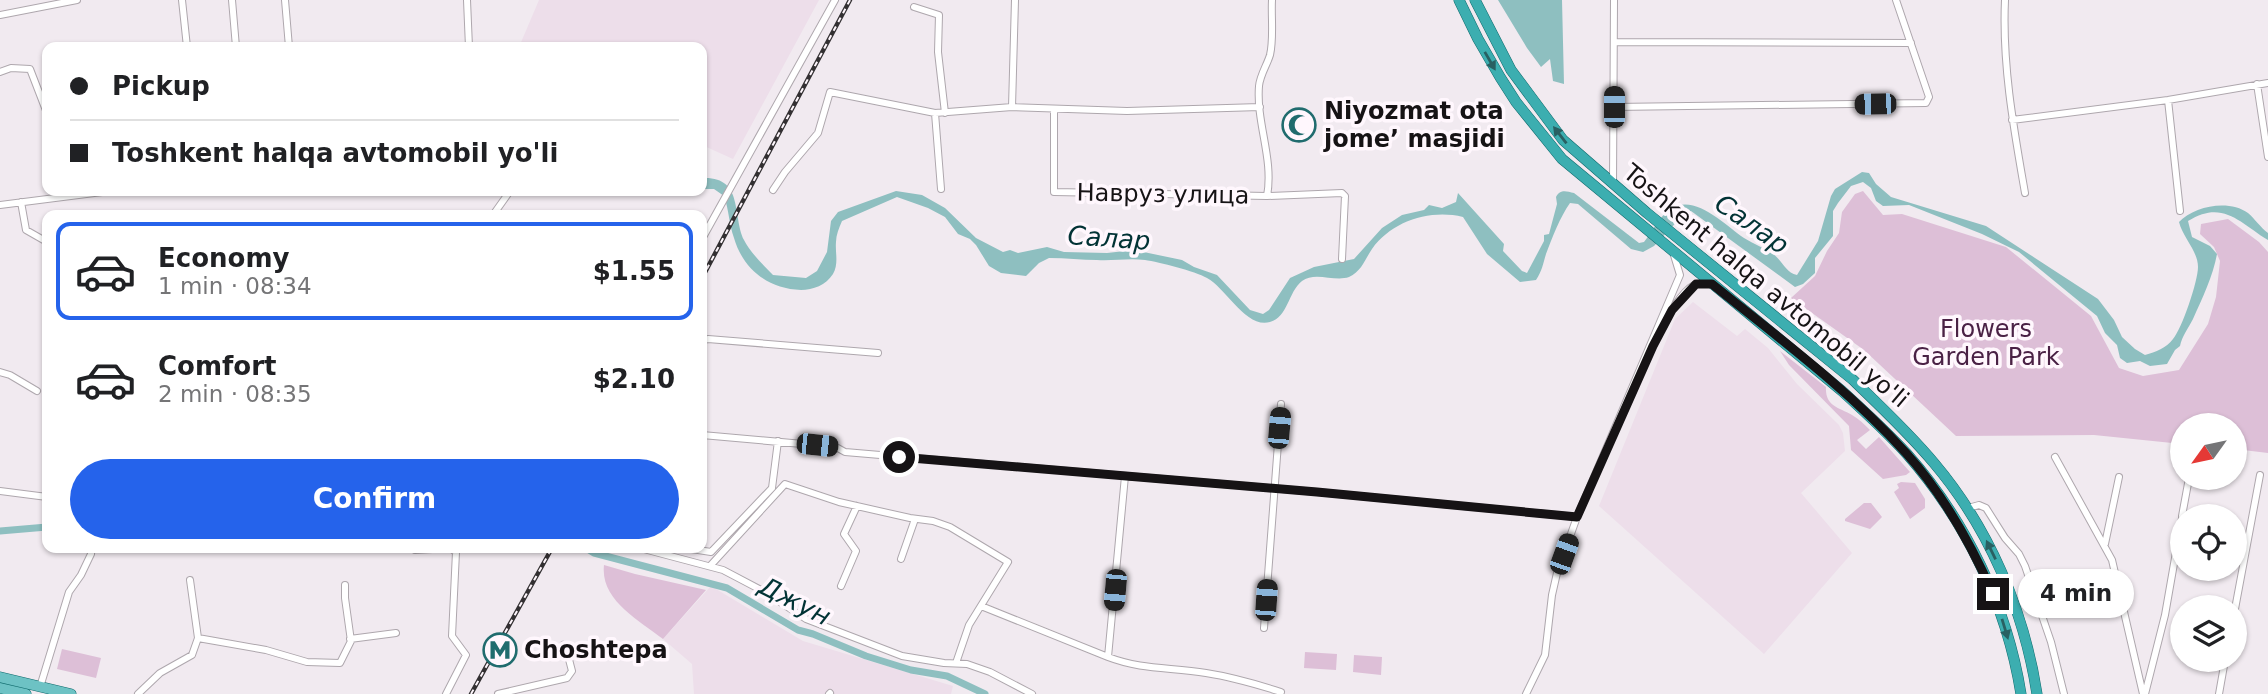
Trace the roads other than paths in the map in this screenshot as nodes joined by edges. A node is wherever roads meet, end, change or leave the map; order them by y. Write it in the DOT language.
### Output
graph roads {
  1 [pos="77,0"];
  2 [pos="182,0"];
  3 [pos="232,0"];
  4 [pos="285,0"];
  5 [pos="467,0"];
  6 [pos="835,0"];
  7 [pos="1015,0"];
  8 [pos="1272,0"];
  9 [pos="1459,0"];
  10 [pos="1475,0"];
  11 [pos="1614,0"];
  12 [pos="1896,0"];
  13 [pos="2005,0"];
  14 [pos="914,6"];
  15 [pos="0,15"];
  16 [pos="186,42"];
  17 [pos="236,42"];
  18 [pos="289,42"];
  19 [pos="469,42"];
  20 [pos="1615,42"];
  21 [pos="1911,43"];
  22 [pos="0,72"];
  23 [pos="2268,83"];
  24 [pos="2258,84"];
  25 [pos="42,100"];
  26 [pos="2168,100"];
  27 [pos="1012,107"];
  28 [pos="1260,107"];
  29 [pos="1614,107"];
  30 [pos="1054,109"];
  31 [pos="935,113"];
  32 [pos="945,113"];
  33 [pos="2012,120"];
  34 [pos="1581,157"];
  35 [pos="2268,157"];
  36 [pos="1571,167"];
  37 [pos="1613,185"];
  38 [pos="941,189"];
  39 [pos="774,190"];
  40 [pos="2025,194"];
  41 [pos="59,196"];
  42 [pos="1267,196"];
  43 [pos="21,202"];
  44 [pos="0,205"];
  45 [pos="2180,211"];
  46 [pos="707,230"];
  47 [pos="42,239"];
  48 [pos="1672,250"];
  49 [pos="1342,259"];
  50 [pos="1712,284"];
  51 [pos="707,339"];
  52 [pos="878,353"];
  53 [pos="1643,366"];
  54 [pos="0,372"];
  55 [pos="1852,379"];
  56 [pos="37,391"];
  57 [pos="1842,391"];
  58 [pos="1282,404"];
  59 [pos="707,435"];
  60 [pos="778,441"];
  61 [pos="2055,457"];
  62 [pos="2260,475"];
  63 [pos="1125,476"];
  64 [pos="2119,477"];
  65 [pos="1274,489"];
  66 [pos="0,491"];
  67 [pos="42,496"];
  68 [pos="857,506"];
  69 [pos="1968,508"];
  70 [pos="1577,517"];
  71 [pos="915,519"];
  72 [pos="2105,545"];
  73 [pos="707,551"];
  74 [pos="456,553"];
  75 [pos="659,553"];
  76 [pos="91,554"];
  77 [pos="901,559"];
  78 [pos="710,566"];
  79 [pos="190,580"];
  80 [pos="2171,581"];
  81 [pos="345,584"];
  82 [pos="841,586"];
  83 [pos="2238,595"];
  84 [pos="981,606"];
  85 [pos="1264,628"];
  86 [pos="396,633"];
  87 [pos="198,638"];
  88 [pos="350,639"];
  89 [pos="562,645"];
  90 [pos="1108,657"];
  91 [pos="956,663"];
  92 [pos="2223,672"];
  93 [pos="0,677"];
  94 [pos="40,687"];
  95 [pos="0,688"];
  96 [pos="2036,689"];
  97 [pos="2020,690"];
  98 [pos="1281,692"];
  99 [pos="25,694"];
  100 [pos="71,694"];
  101 [pos="138,694"];
  102 [pos="446,694"];
  103 [pos="498,694"];
  104 [pos="1032,694"];
  105 [pos="1526,694"];
  106 [pos="2064,694"];
  107 [pos="2144,694"];
  108 [pos="2218,694"];
  1 -- 15 [label="street"];
  2 -- 16 [label="street"];
  3 -- 17 [label="street"];
  4 -- 18 [label="street"];
  5 -- 19 [label="street"];
  6 -- 46 [label="street"];
  7 -- 27 [label="street"];
  8 -- 28 [label="street"];
  9 -- 36 [label="highway, Toshkent halqa avtomobil yo'li, one-way"];
  34 -- 10 [label="highway, Toshkent halqa avtomobil yo'li, one-way"];
  11 -- 20 [label="street"];
  12 -- 21 [label="street"];
  13 -- 33 [label="street"];
  14 -- 32 [label="street"];
  20 -- 21 [label="street"];
  20 -- 29 [label="street"];
  21 -- 29 [label="street"];
  22 -- 25 [label="street"];
  23 -- 24 [label="street"];
  24 -- 26 [label="street"];
  24 -- 35 [label="street"];
  26 -- 33 [label="street"];
  26 -- 45 [label="street"];
  27 -- 30 [label="street"];
  27 -- 32 [label="street"];
  28 -- 30 [label="street"];
  28 -- 42 [label="street"];
  29 -- 37 [label="street"];
  30 -- 42 [label="street, Навруз улица"];
  31 -- 32 [label="street"];
  31 -- 38 [label="street"];
  31 -- 39 [label="street"];
  33 -- 40 [label="street"];
  34 -- 36 [label="highway"];
  34 -- 37 [label="highway, Toshkent halqa avtomobil yo'li"];
  36 -- 48 [label="highway, Toshkent halqa avtomobil yo'li"];
  37 -- 55 [label="highway, Toshkent halqa avtomobil yo'li"];
  41 -- 43 [label="street"];
  42 -- 49 [label="street, Навруз улица"];
  43 -- 44 [label="street"];
  43 -- 47 [label="street"];
  48 -- 50 [label="highway, Toshkent halqa avtomobil yo'li"];
  48 -- 53 [label="street"];
  50 -- 53 [label="street"];
  50 -- 57 [label="highway, Toshkent halqa avtomobil yo'li"];
  51 -- 52 [label="street"];
  53 -- 70 [label="street"];
  54 -- 56 [label="street"];
  55 -- 57 [label="highway"];
  55 -- 69 [label="highway, Toshkent halqa avtomobil yo'li"];
  57 -- 97 [label="highway, Toshkent halqa avtomobil yo'li, one-way"];
  58 -- 65 [label="street"];
  59 -- 60 [label="street"];
  60 -- 63 [label="street"];
  60 -- 73 [label="street"];
  61 -- 72 [label="street"];
  62 -- 83 [label="street"];
  63 -- 65 [label="street"];
  63 -- 90 [label="street"];
  64 -- 72 [label="street"];
  65 -- 70 [label="street"];
  65 -- 85 [label="street"];
  66 -- 67 [label="street"];
  68 -- 71 [label="street"];
  68 -- 78 [label="street"];
  68 -- 82 [label="street"];
  96 -- 69 [label="highway, Toshkent halqa avtomobil yo'li, one-way"];
  69 -- 106 [label="street"];
  70 -- 105 [label="street"];
  71 -- 77 [label="street"];
  71 -- 84 [label="street"];
  72 -- 107 [label="street"];
  74 -- 102 [label="street"];
  75 -- 78 [label="street"];
  76 -- 94 [label="street"];
  78 -- 91 [label="street"];
  79 -- 87 [label="street"];
  80 -- 107 [label="street"];
  81 -- 88 [label="street"];
  84 -- 90 [label="street"];
  84 -- 91 [label="street"];
  86 -- 88 [label="street"];
  87 -- 88 [label="street"];
  87 -- 101 [label="street"];
  89 -- 103 [label="street"];
  90 -- 98 [label="street"];
  91 -- 104 [label="street"];
  92 -- 108 [label="street"];
  93 -- 94 [label="main road"];
  94 -- 100 [label="main road"];
  95 -- 99 [label="main road"];
}
